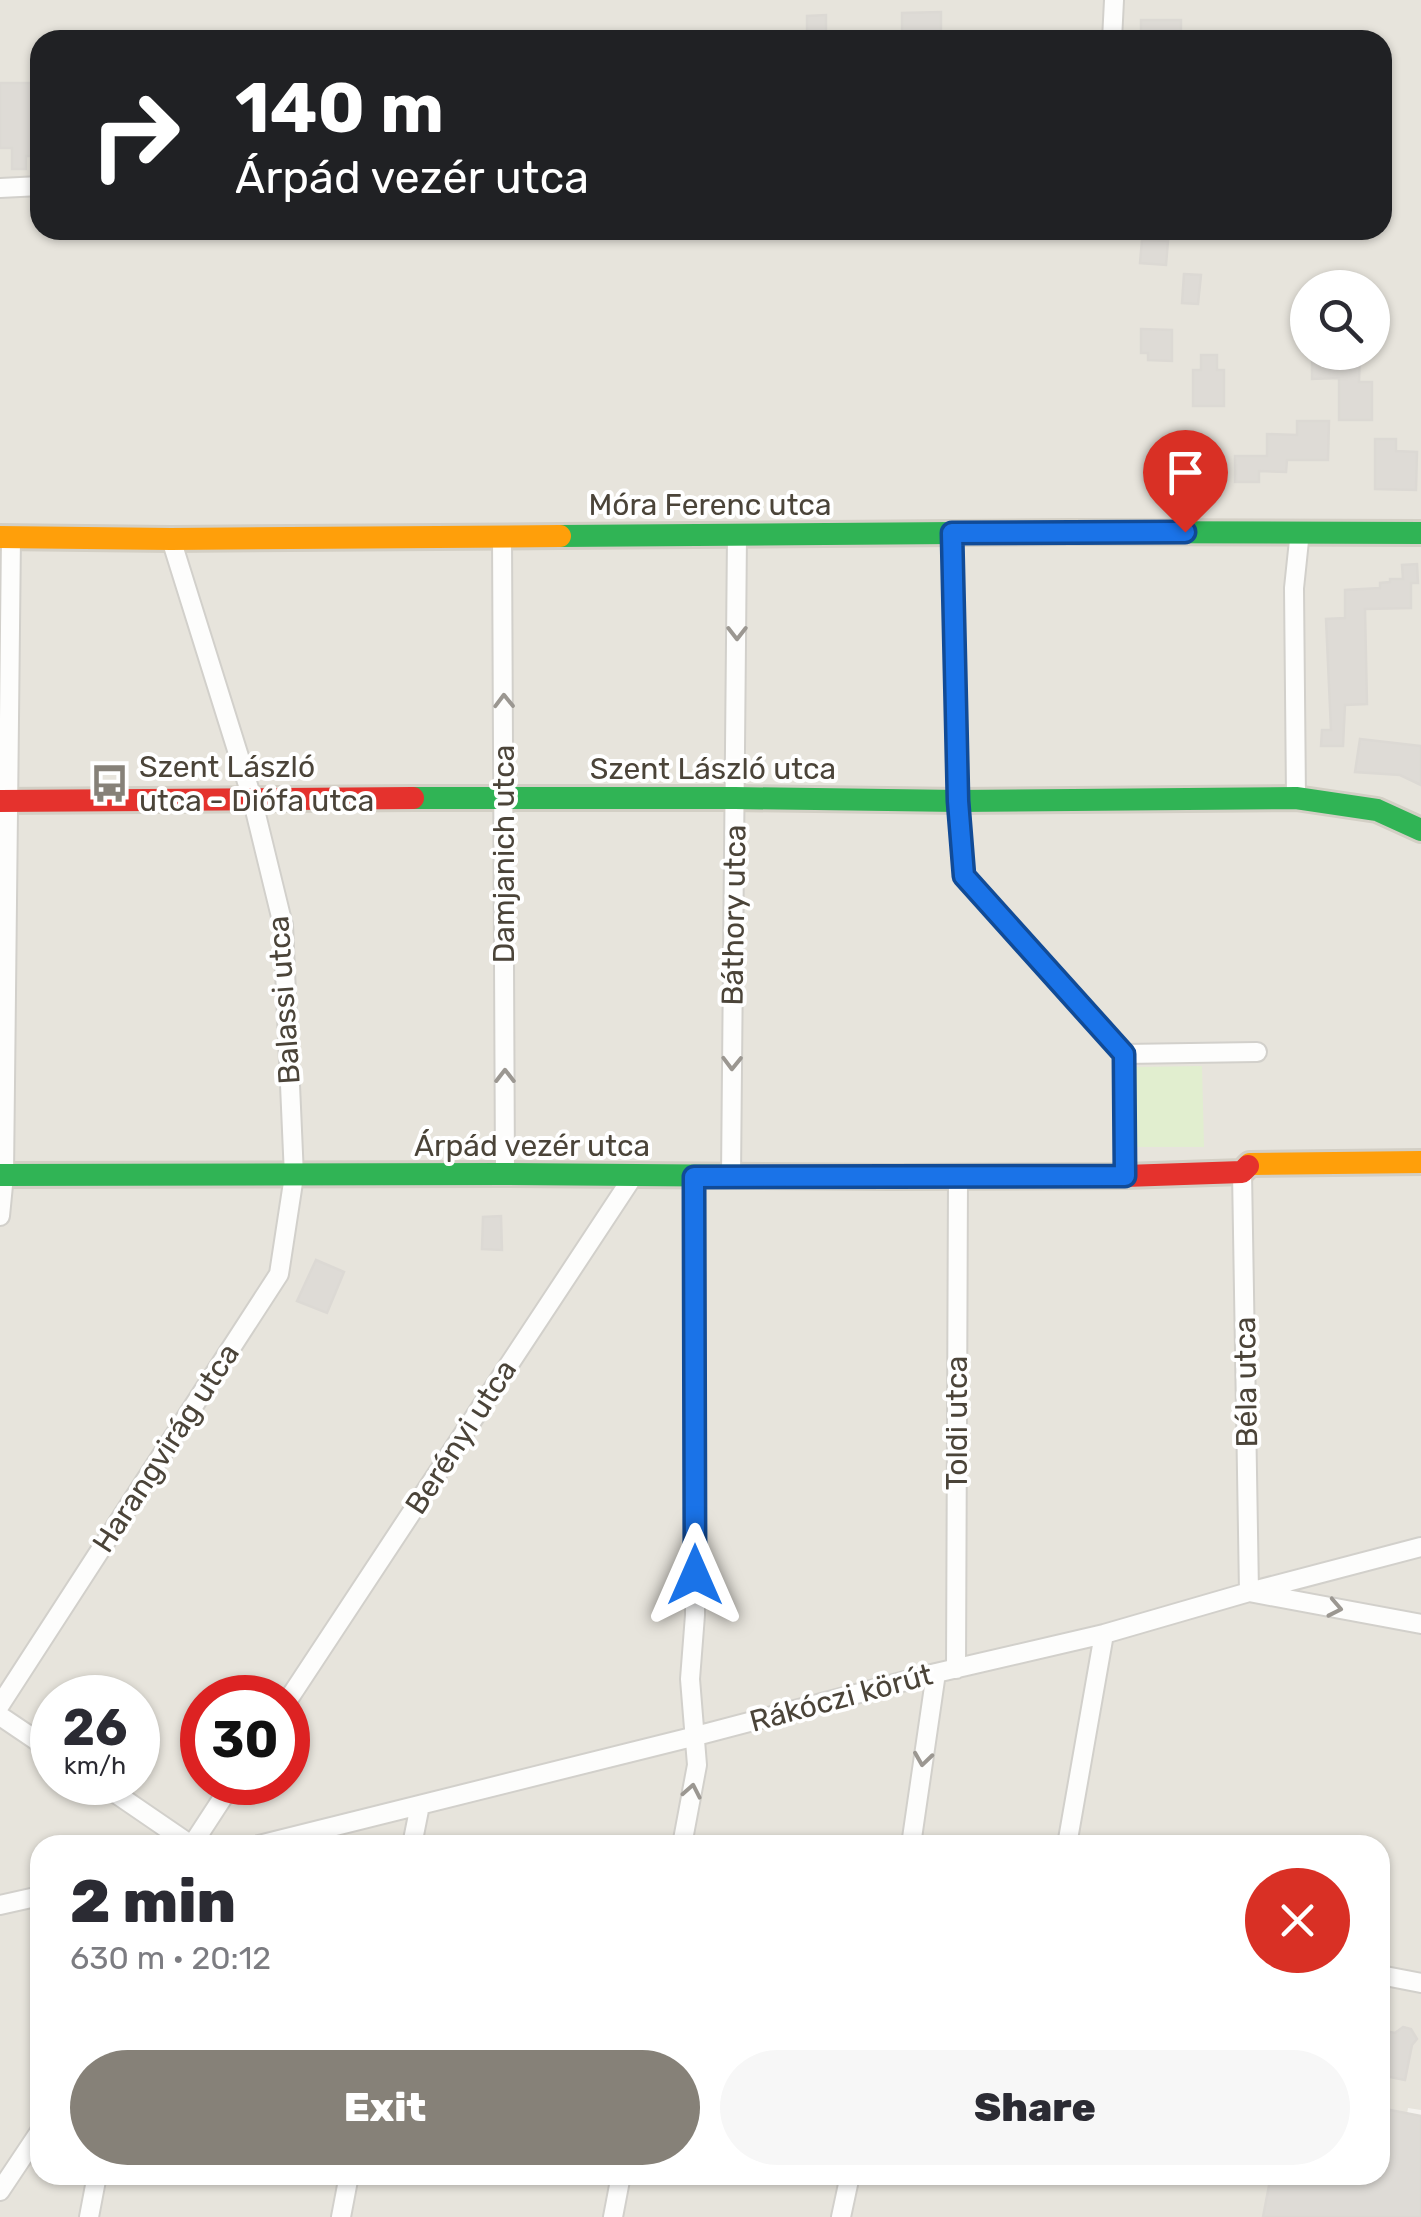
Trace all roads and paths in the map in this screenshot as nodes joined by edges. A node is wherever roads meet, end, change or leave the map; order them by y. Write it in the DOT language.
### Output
graph roads {
  1 [pos="1114,0"];
  2 [pos="1112,30"];
  3 [pos="30,186"];
  4 [pos="0,188"];
  5 [pos="1300,531"];
  6 [pos="952,533"];
  7 [pos="1421,533"];
  8 [pos="502,535"];
  9 [pos="738,535"];
  10 [pos="5,537"];
  11 [pos="171,539"];
  12 [pos="252,798"];
  13 [pos="504,798"];
  14 [pos="735,798"];
  15 [pos="1296,798"];
  16 [pos="958,801"];
  17 [pos="4,802"];
  18 [pos="1421,830"];
  19 [pos="1257,1052"];
  20 [pos="1124,1054"];
  21 [pos="1421,1162"];
  22 [pos="1242,1172"];
  23 [pos="505,1174"];
  24 [pos="2,1175"];
  25 [pos="634,1175"];
  26 [pos="294,1176"];
  27 [pos="731,1176"];
  28 [pos="1125,1176"];
  29 [pos="694,1177"];
  30 [pos="958,1178"];
  31 [pos="0,1216"];
  32 [pos="1421,1547"];
  33 [pos="1249,1592"];
  34 [pos="1421,1624"];
  35 [pos="1104,1634"];
  36 [pos="956,1668"];
  37 [pos="936,1673"];
  38 [pos="304,1675"];
  39 [pos="0,1705"];
  40 [pos="0,1716"];
  41 [pos="696,1736"];
  42 [pos="30,1737"];
  43 [pos="132,1805"];
  44 [pos="218,1805"];
  45 [pos="420,1805"];
  46 [pos="177,1835"];
  47 [pos="199,1835"];
  48 [pos="299,1835"];
  49 [pos="414,1835"];
  50 [pos="684,1835"];
  51 [pos="912,1835"];
  52 [pos="1069,1835"];
  53 [pos="30,1898"];
  54 [pos="0,1904"];
  55 [pos="1390,1976"];
  56 [pos="1420,1981"];
  57 [pos="30,2146"];
  58 [pos="95,2185"];
  59 [pos="347,2185"];
  60 [pos="619,2185"];
  61 [pos="848,2185"];
  62 [pos="0,2190"];
  63 [pos="89,2217"];
  64 [pos="341,2217"];
  65 [pos="613,2217"];
  66 [pos="841,2217"];
  1 -- 2 [label="street"];
  3 -- 4 [label="street"];
  5 -- 6 [label="street, Móra Ferenc utca"];
  5 -- 7 [label="street, Móra Ferenc utca"];
  5 -- 15 [label="street"];
  6 -- 9 [label="street, Móra Ferenc utca"];
  6 -- 16 [label="street"];
  8 -- 9 [label="street, Móra Ferenc utca"];
  8 -- 11 [label="street, Móra Ferenc utca"];
  13 -- 8 [label="street, Damjanich utca, one-way"];
  9 -- 14 [label="street, Báthory utca, one-way"];
  10 -- 11 [label="street, Móra Ferenc utca"];
  10 -- 17 [label="street"];
  11 -- 12 [label="street, Balassi utca"];
  12 -- 13 [label="street, Szent László utca"];
  12 -- 17 [label="street, Szent László utca"];
  12 -- 26 [label="street, Balassi utca"];
  13 -- 14 [label="street, Szent László utca"];
  23 -- 13 [label="street, Damjanich utca, one-way"];
  14 -- 16 [label="street, Szent László utca"];
  14 -- 27 [label="street, Báthory utca, one-way"];
  15 -- 16 [label="street, Szent László utca"];
  15 -- 18 [label="street, Szent László utca"];
  16 -- 20 [label="street"];
  17 -- 24 [label="street"];
  19 -- 20 [label="street"];
  20 -- 28 [label="street"];
  21 -- 22 [label="street, Árpád vezér utca"];
  22 -- 28 [label="street, Árpád vezér utca"];
  22 -- 33 [label="street, Béla utca"];
  23 -- 25 [label="street, Árpád vezér utca"];
  23 -- 26 [label="street, Árpád vezér utca"];
  24 -- 26 [label="street, Árpád vezér utca"];
  24 -- 31 [label="street"];
  25 -- 29 [label="street, Árpád vezér utca"];
  25 -- 38 [label="street, Berényi utca"];
  26 -- 39 [label="street, Harangvirág utca"];
  27 -- 29 [label="street, Árpád vezér utca"];
  27 -- 30 [label="street, Árpád vezér utca"];
  28 -- 30 [label="street, Árpád vezér utca"];
  29 -- 41 [label="street"];
  30 -- 36 [label="street, Toldi utca"];
  32 -- 33 [label="street, Rákóczi körút"];
  33 -- 34 [label="street, one-way"];
  33 -- 35 [label="street, Rákóczi körút"];
  35 -- 36 [label="street, Rákóczi körút"];
  35 -- 52 [label="street"];
  36 -- 37 [label="street, Rákóczi körút"];
  37 -- 41 [label="street, Rákóczi körút"];
  37 -- 51 [label="street, one-way"];
  40 -- 42 [label="street"];
  41 -- 45 [label="street, Rákóczi körút"];
  50 -- 41 [label="street, one-way"];
  43 -- 46 [label="street"];
  44 -- 47 [label="street"];
  45 -- 48 [label="street, Rákóczi körút"];
  45 -- 49 [label="street"];
  53 -- 54 [label="street"];
  55 -- 56 [label="street"];
  57 -- 62 [label="street"];
  58 -- 63 [label="street"];
  59 -- 64 [label="street"];
  60 -- 65 [label="street"];
  61 -- 66 [label="street"];
}
